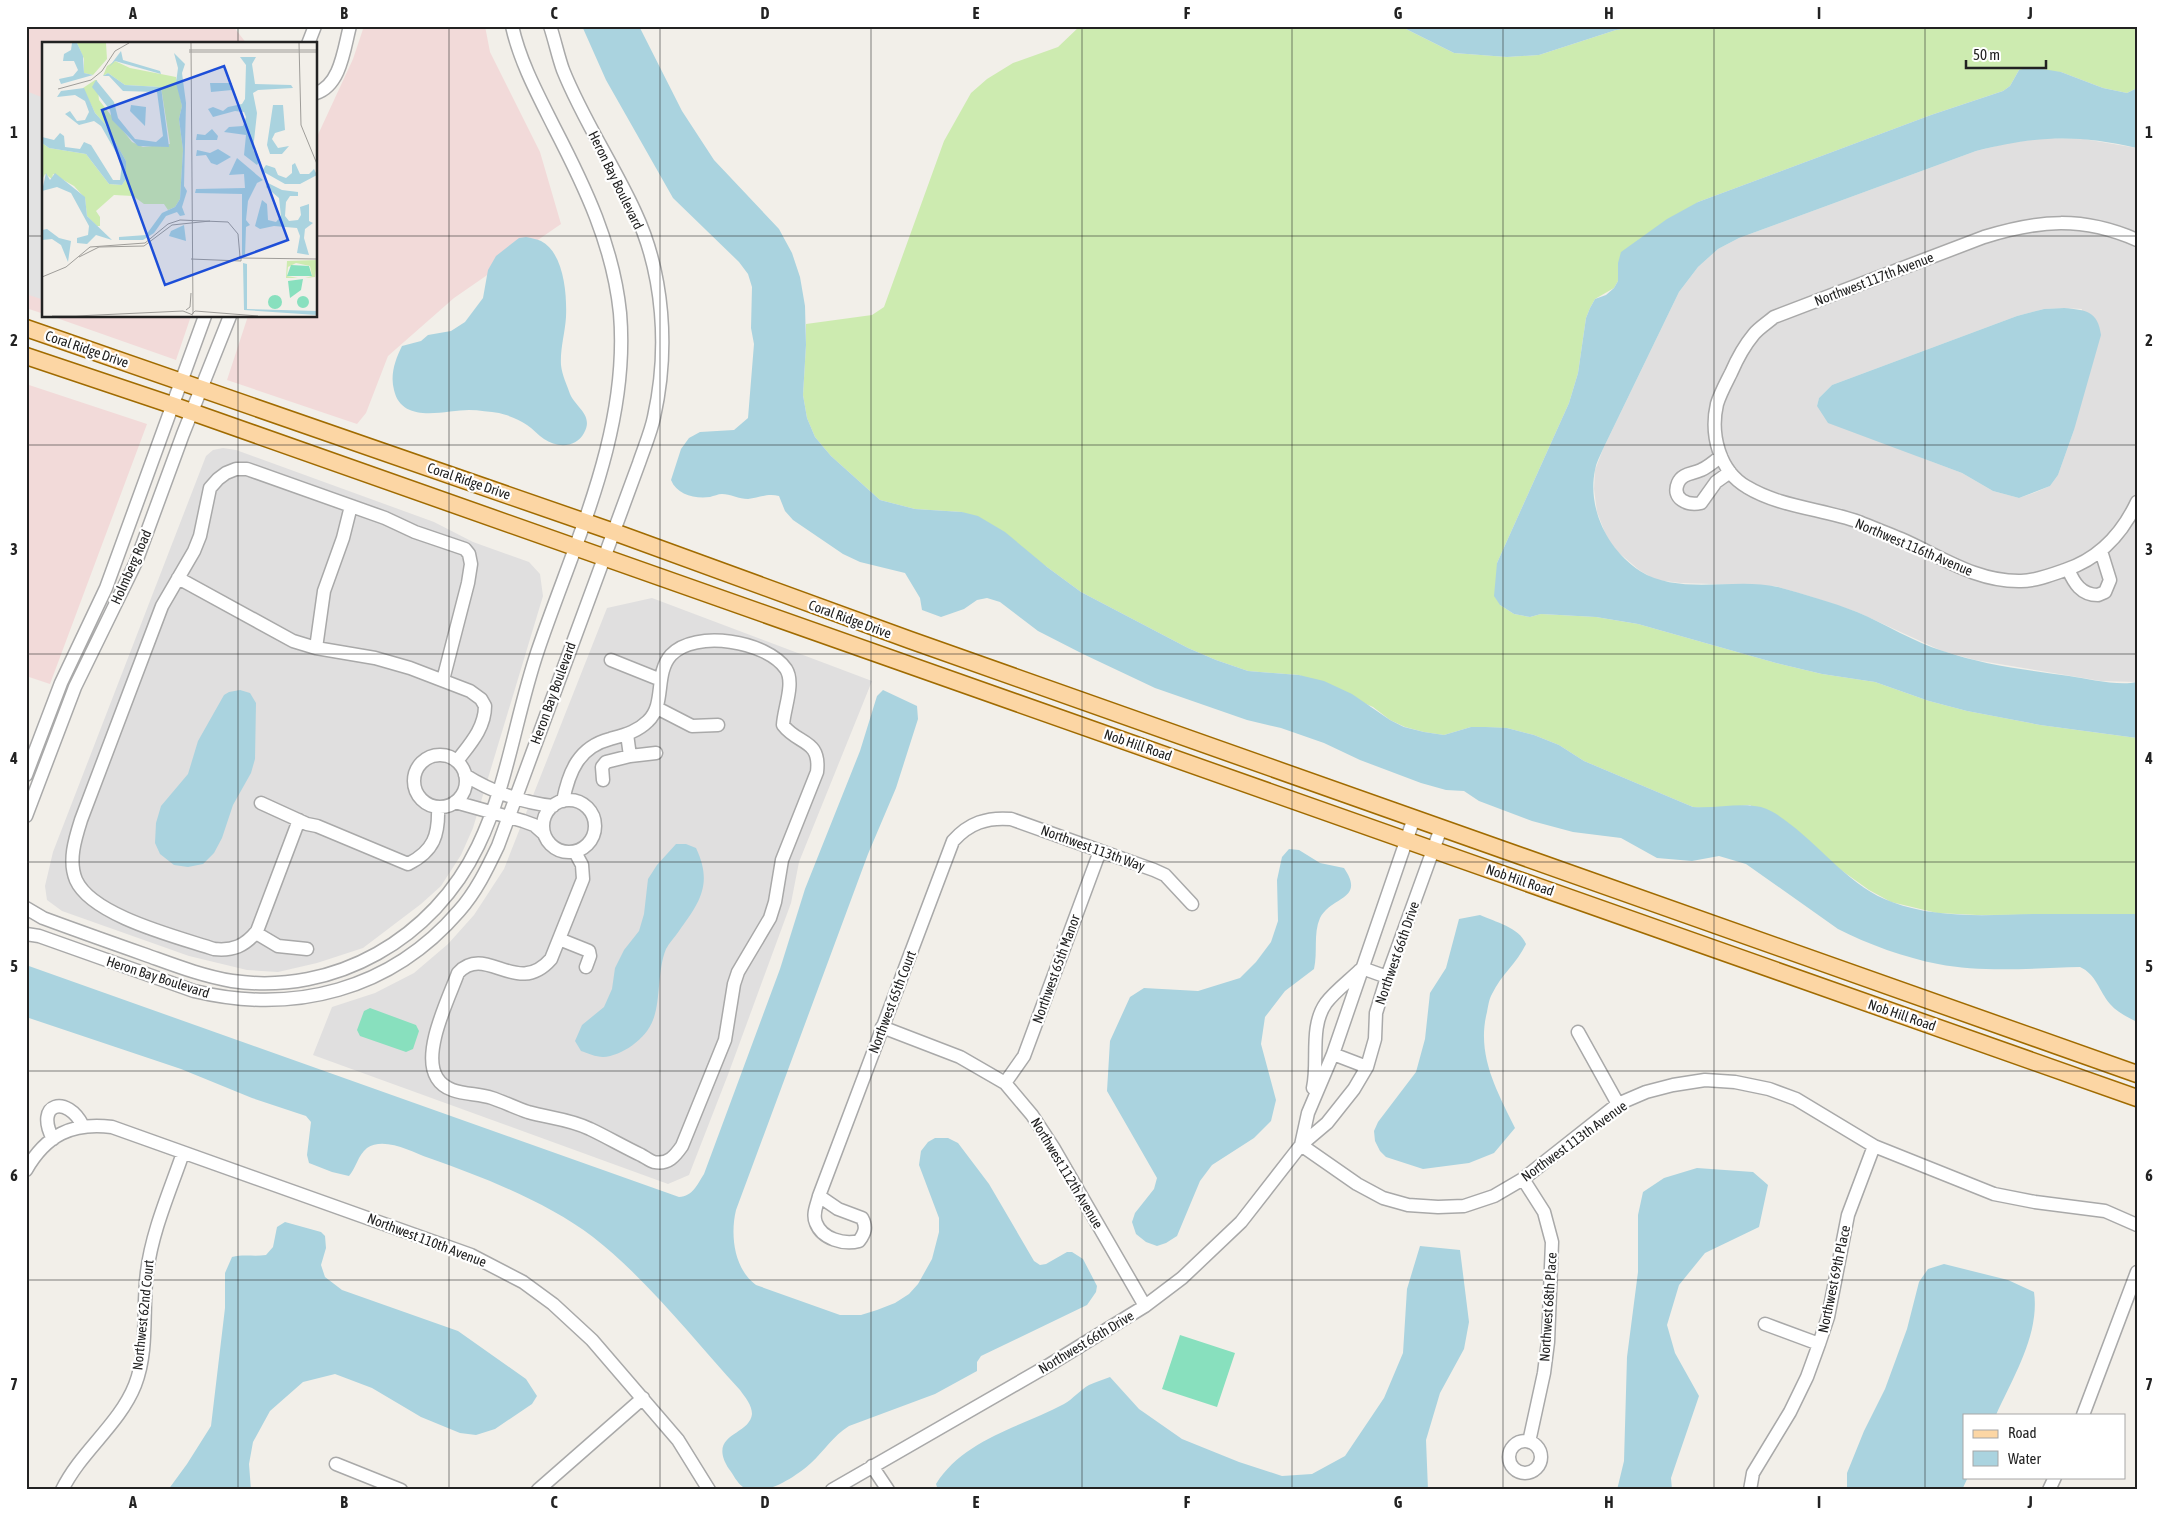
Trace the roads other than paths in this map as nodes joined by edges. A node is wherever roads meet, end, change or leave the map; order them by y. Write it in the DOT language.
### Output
graph roads {
  1 [pos="315,26"];
  2 [pos="350,26"];
  3 [pos="512,26"];
  4 [pos="550,26"];
  5 [pos="309,42"];
  6 [pos="318,92"];
  7 [pos="2137,240"];
  8 [pos="205,318"];
  9 [pos="229,318"];
  10 [pos="26,328"];
  11 [pos="26,356"];
  12 [pos="181,381"];
  13 [pos="202,388"];
  14 [pos="172,405"];
  15 [pos="192,412"];
  16 [pos="1725,464"];
  17 [pos="2137,502"];
  18 [pos="351,506"];
  19 [pos="584,521"];
  20 [pos="614,532"];
  21 [pos="574,548"];
  22 [pos="2100,551"];
  23 [pos="604,558"];
  24 [pos="2068,569"];
  25 [pos="178,578"];
  26 [pos="910,640"];
  27 [pos="316,648"];
  28 [pos="610,660"];
  29 [pos="903,662"];
  30 [pos="443,680"];
  31 [pos="660,680"];
  32 [pos="656,708"];
  33 [pos="718,726"];
  34 [pos="627,734"];
  35 [pos="656,753"];
  36 [pos="630,756"];
  37 [pos="457,761"];
  38 [pos="26,775"];
  39 [pos="465,775"];
  40 [pos="603,780"];
  41 [pos="498,791"];
  42 [pos="516,797"];
  43 [pos="456,802"];
  44 [pos="261,803"];
  45 [pos="558,803"];
  46 [pos="438,807"];
  47 [pos="491,812"];
  48 [pos="26,816"];
  49 [pos="509,817"];
  50 [pos="1414,818"];
  51 [pos="299,820"];
  52 [pos="981,821"];
  53 [pos="1442,828"];
  54 [pos="543,833"];
  55 [pos="1406,840"];
  56 [pos="1434,850"];
  57 [pos="1100,851"];
  58 [pos="575,852"];
  59 [pos="1192,904"];
  60 [pos="26,908"];
  61 [pos="256,932"];
  62 [pos="26,934"];
  63 [pos="559,939"];
  64 [pos="307,949"];
  65 [pos="586,968"];
  66 [pos="1362,968"];
  67 [pos="1387,977"];
  68 [pos="882,1027"];
  69 [pos="1578,1032"];
  70 [pos="1333,1054"];
  71 [pos="1367,1067"];
  72 [pos="2137,1074"];
  73 [pos="1005,1083"];
  74 [pos="2137,1098"];
  75 [pos="1618,1104"];
  76 [pos="1308,1114"];
  77 [pos="83,1126"];
  78 [pos="58,1136"];
  79 [pos="1301,1145"];
  80 [pos="1874,1146"];
  81 [pos="183,1152"];
  82 [pos="26,1170"];
  83 [pos="1522,1179"];
  84 [pos="819,1196"];
  85 [pos="2137,1225"];
  86 [pos="2137,1272"];
  87 [pos="1145,1306"];
  88 [pos="1765,1324"];
  89 [pos="1820,1344"];
  90 [pos="643,1398"];
  91 [pos="2083,1414"];
  92 [pos="1529,1442"];
  93 [pos="336,1464"];
  94 [pos="872,1466"];
  95 [pos="2055,1478"];
  96 [pos="62,1490"];
  97 [pos="401,1490"];
  98 [pos="538,1490"];
  99 [pos="709,1490"];
  100 [pos="832,1490"];
  101 [pos="888,1490"];
  102 [pos="1750,1490"];
  103 [pos="2049,1490"];
  1 -- 5 [label="street"];
  2 -- 6 [label="street"];
  3 -- 19 [label="street, Heron Bay Boulevard"];
  4 -- 20 [label="street, Heron Bay Boulevard"];
  7 -- 16 [label="street, Northwest 117th Avenue"];
  8 -- 12 [label="street, Holmberg Road"];
  9 -- 13 [label="street, Holmberg Road"];
  10 -- 12 [label="main road, Coral Ridge Drive"];
  11 -- 14 [label="main road, Coral Ridge Drive"];
  12 -- 13 [label="main road, Coral Ridge Drive"];
  12 -- 14 [label="street, Holmberg Road"];
  13 -- 15 [label="street, Holmberg Road"];
  13 -- 19 [label="main road, Coral Ridge Drive"];
  14 -- 15 [label="main road, Coral Ridge Drive"];
  14 -- 38 [label="street, Holmberg Road"];
  15 -- 21 [label="main road, Coral Ridge Drive"];
  15 -- 48 [label="street, Holmberg Road"];
  16 -- 24 [label="street, Northwest 116th Avenue"];
  17 -- 22 [label="street"];
  18 -- 25 [label="street"];
  18 -- 27 [label="street"];
  18 -- 30 [label="street"];
  19 -- 20 [label="main road, Coral Ridge Drive"];
  19 -- 21 [label="street, Heron Bay Boulevard"];
  20 -- 23 [label="street, Heron Bay Boulevard"];
  20 -- 26 [label="main road, Coral Ridge Drive"];
  21 -- 23 [label="main road, Coral Ridge Drive"];
  21 -- 41 [label="street, Heron Bay Boulevard"];
  22 -- 24 [label="street, Northwest 116th Avenue"];
  22 -- 24 [label="street"];
  23 -- 29 [label="main road, Coral Ridge Drive"];
  23 -- 42 [label="street, Heron Bay Boulevard"];
  25 -- 27 [label="street"];
  25 -- 61 [label="street"];
  26 -- 50 [label="main road, Nob Hill Road"];
  27 -- 30 [label="street"];
  28 -- 31 [label="street"];
  29 -- 55 [label="main road, Nob Hill Road"];
  30 -- 37 [label="street"];
  31 -- 32 [label="street"];
  31 -- 63 [label="street"];
  32 -- 33 [label="street"];
  32 -- 34 [label="street"];
  34 -- 36 [label="street"];
  34 -- 45 [label="street"];
  35 -- 36 [label="street"];
  36 -- 40 [label="street"];
  37 -- 39 [label="street"];
  37 -- 46 [label="street"];
  39 -- 41 [label="street"];
  39 -- 43 [label="street"];
  41 -- 42 [label="street"];
  41 -- 47 [label="street, Heron Bay Boulevard"];
  42 -- 45 [label="street"];
  42 -- 49 [label="street, Heron Bay Boulevard"];
  43 -- 46 [label="street"];
  43 -- 47 [label="street"];
  44 -- 51 [label="street"];
  45 -- 54 [label="street"];
  45 -- 58 [label="street"];
  46 -- 51 [label="street"];
  47 -- 49 [label="street"];
  47 -- 60 [label="street, Heron Bay Boulevard"];
  49 -- 54 [label="street"];
  49 -- 62 [label="street, Heron Bay Boulevard"];
  50 -- 53 [label="main road, Nob Hill Road"];
  50 -- 55 [label="street, Northwest 66th Drive"];
  51 -- 61 [label="street"];
  52 -- 57 [label="street, Northwest 113th Way"];
  52 -- 68 [label="street, Northwest 65th Court"];
  53 -- 56 [label="street, Northwest 66th Drive"];
  53 -- 72 [label="main road, Nob Hill Road"];
  54 -- 58 [label="street"];
  55 -- 56 [label="main road, Nob Hill Road"];
  55 -- 66 [label="street, Northwest 66th Drive"];
  56 -- 67 [label="street, Northwest 66th Drive"];
  56 -- 74 [label="main road, Nob Hill Road"];
  57 -- 59 [label="street, Northwest 113th Way"];
  57 -- 73 [label="street, Northwest 65th Manor"];
  58 -- 63 [label="street"];
  61 -- 64 [label="street"];
  63 -- 65 [label="street"];
  66 -- 67 [label="street"];
  66 -- 70 [label="street, Northwest 66th Drive"];
  66 -- 76 [label="street, Northwest 66th Drive"];
  67 -- 71 [label="street, Northwest 66th Drive"];
  68 -- 73 [label="street, Northwest 112th Avenue"];
  68 -- 84 [label="street, Northwest 65th Court"];
  69 -- 75 [label="street"];
  70 -- 71 [label="street"];
  70 -- 76 [label="street, Northwest 66th Drive"];
  71 -- 79 [label="street, Northwest 66th Drive"];
  73 -- 87 [label="street, Northwest 112th Avenue"];
  75 -- 80 [label="street, Northwest 113th Avenue"];
  75 -- 83 [label="street, Northwest 113th Avenue"];
  76 -- 79 [label="street, Northwest 66th Drive"];
  77 -- 78 [label="street, Northwest 110th Avenue"];
  77 -- 78 [label="street"];
  77 -- 81 [label="street, Northwest 110th Avenue"];
  78 -- 82 [label="street"];
  79 -- 83 [label="street, Northwest 113th Avenue"];
  79 -- 87 [label="street, Northwest 66th Drive"];
  80 -- 85 [label="street, Northwest 113th Avenue"];
  80 -- 89 [label="street, Northwest 69th Place"];
  81 -- 90 [label="street, Northwest 110th Avenue"];
  81 -- 96 [label="street, Northwest 62nd Court"];
  83 -- 92 [label="street, Northwest 68th Place"];
  86 -- 91 [label="street"];
  87 -- 94 [label="street, Northwest 66th Drive"];
  88 -- 89 [label="street"];
  89 -- 102 [label="street, Northwest 69th Place"];
  90 -- 98 [label="street"];
  90 -- 99 [label="street, Northwest 110th Avenue"];
  93 -- 97 [label="street"];
  94 -- 100 [label="street, Northwest 66th Drive"];
  94 -- 101 [label="street"];
  95 -- 103 [label="street"];
}
